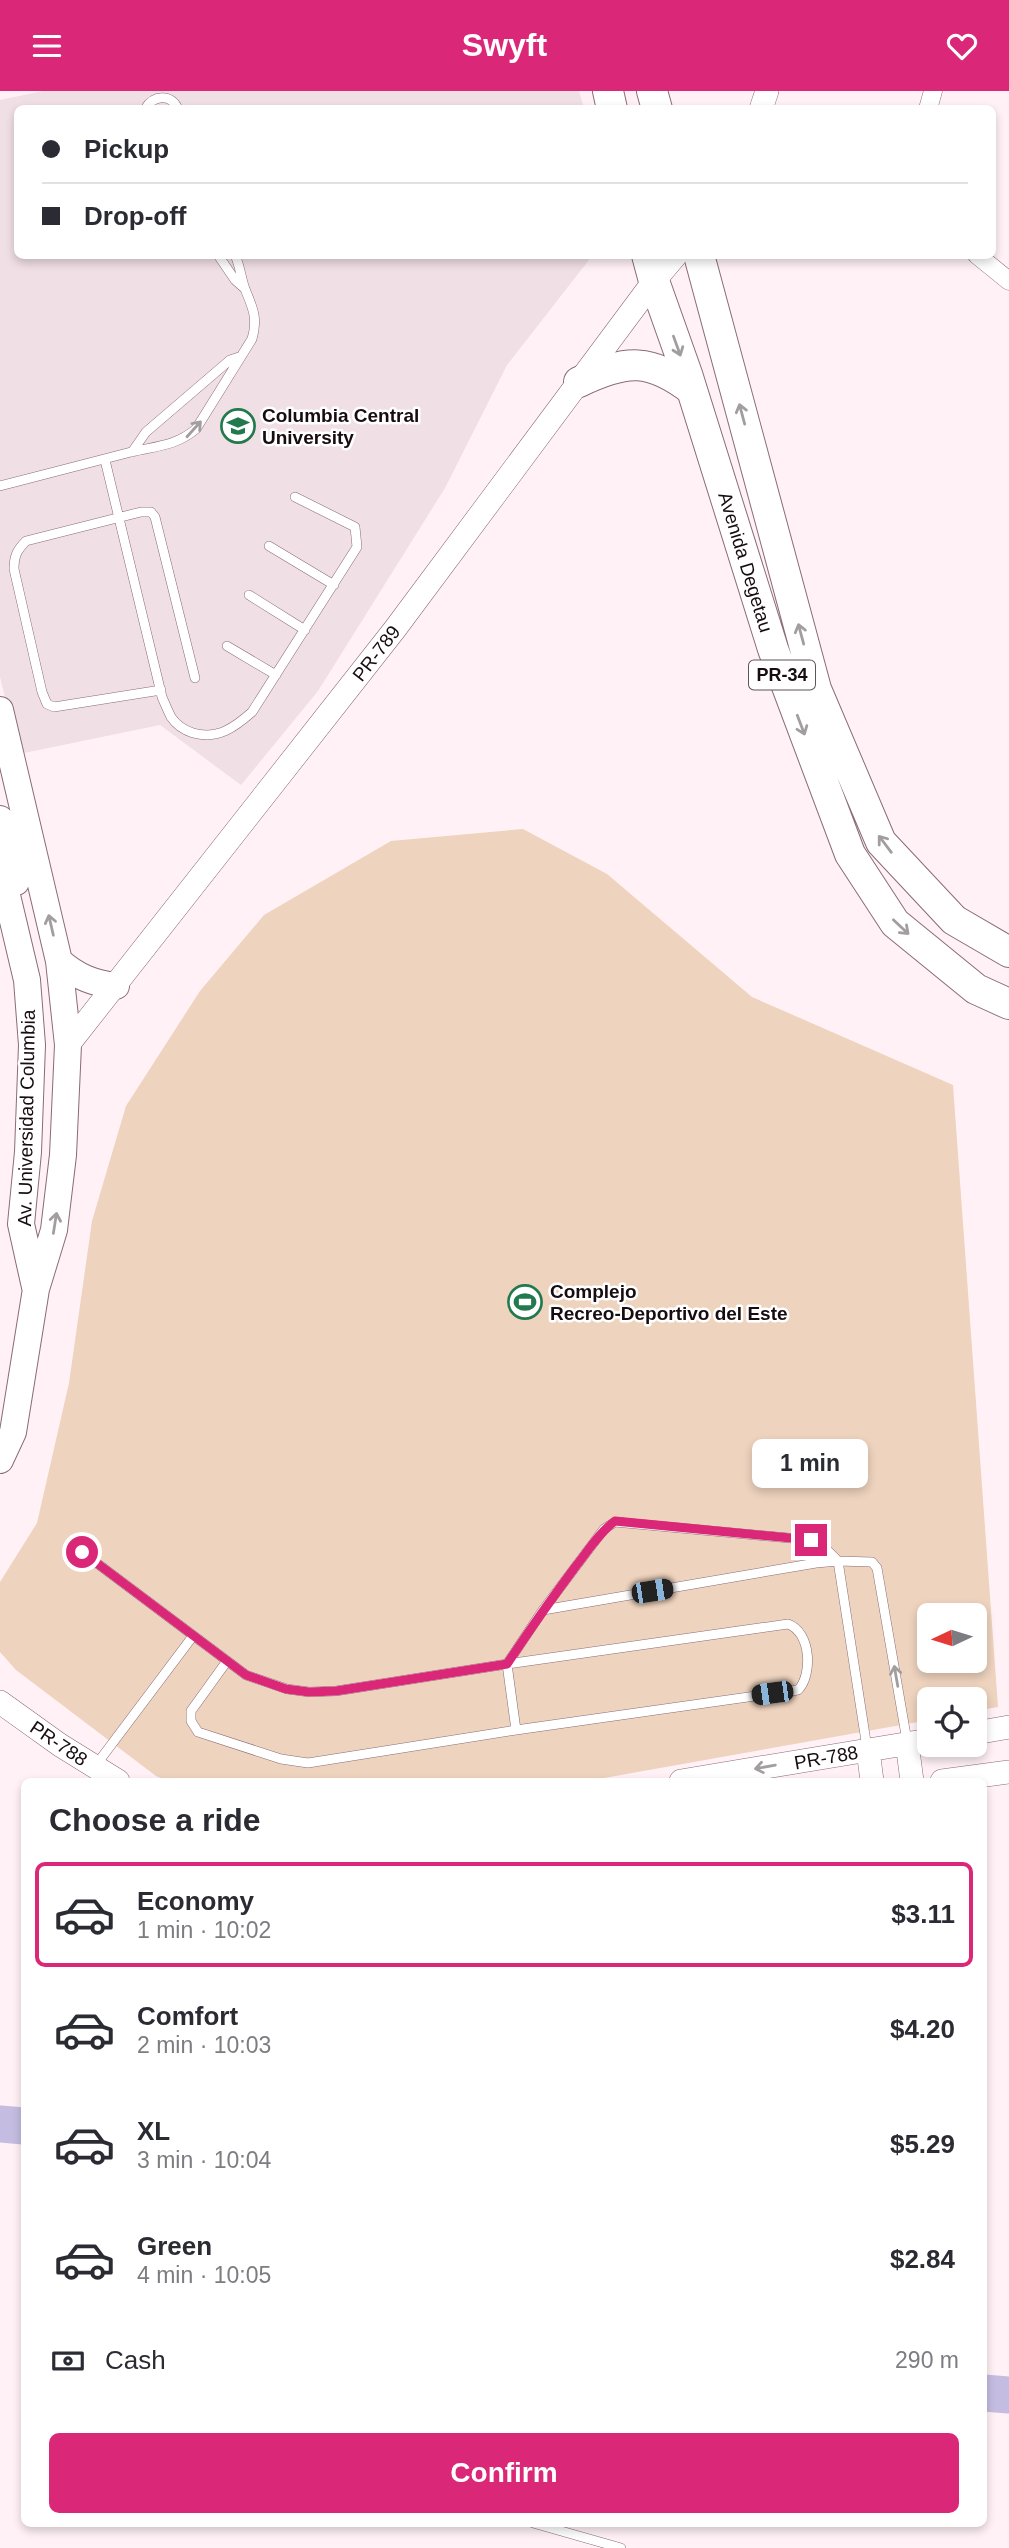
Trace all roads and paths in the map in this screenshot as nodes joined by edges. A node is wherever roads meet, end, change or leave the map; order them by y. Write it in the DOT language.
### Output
graph roads {
  1 [pos="147,105"];
  2 [pos="177,105"];
  3 [pos="221,259"];
  4 [pos="236,259"];
  5 [pos="668,259"];
  6 [pos="700,259"];
  7 [pos="982,259"];
  8 [pos="651,268"];
  9 [pos="1009,281"];
  10 [pos="244,288"];
  11 [pos="239,357"];
  12 [pos="579,381"];
  13 [pos="692,390"];
  14 [pos="132,452"];
  15 [pos="105,460"];
  16 [pos="0,486"];
  17 [pos="295,497"];
  18 [pos="119,517"];
  19 [pos="268,546"];
  20 [pos="334,585"];
  21 [pos="249,595"];
  22 [pos="305,629"];
  23 [pos="227,646"];
  24 [pos="276,675"];
  25 [pos="195,678"];
  26 [pos="161,690"];
  27 [pos="0,710"];
  28 [pos="0,819"];
  29 [pos="0,866"];
  30 [pos="1009,953"];
  31 [pos="60,961"];
  32 [pos="116,986"];
  33 [pos="1009,1004"];
  34 [pos="68,1045"];
  35 [pos="24,1182"];
  36 [pos="36,1289"];
  37 [pos="0,1460"];
  38 [pos="82,1552"];
  39 [pos="838,1561"];
  40 [pos="543,1610"];
  41 [pos="193,1636"];
  42 [pos="227,1661"];
  43 [pos="507,1664"];
  44 [pos="0,1702"];
  45 [pos="1009,1727"];
  46 [pos="516,1730"];
  47 [pos="987,1731"];
  48 [pos="917,1738"];
  49 [pos="917,1742"];
  50 [pos="917,1748"];
  51 [pos="867,1749"];
  52 [pos="94,1767"];
  53 [pos="1009,1772"];
  54 [pos="113,1778"];
  55 [pos="698,1778"];
  56 [pos="872,1778"];
  57 [pos="912,1778"];
  58 [pos="964,1778"];
  59 [pos="547,2527"];
  60 [pos="621,2548"];
  1 -- 2 [label="lane"];
  3 -- 10 [label="lane"];
  4 -- 10 [label="lane"];
  5 -- 8 [label="street, PR-789 / PR-789"];
  30 -- 6 [label="main road, Avenida Degetau / PR-34, one-way"];
  7 -- 9 [label="street"];
  8 -- 12 [label="street, PR-789 / PR-789"];
  8 -- 13 [label="main road, Avenida Degetau / PR-34, one-way"];
  10 -- 11 [label="lane"];
  11 -- 14 [label="lane"];
  14 -- 11 [label="lane, one-way"];
  12 -- 13 [label="main road"];
  12 -- 32 [label="street, PR-789 / PR-789"];
  13 -- 33 [label="main road, Avenida Degetau / PR-34, one-way"];
  14 -- 15 [label="lane"];
  15 -- 16 [label="lane"];
  15 -- 18 [label="lane"];
  17 -- 20 [label="lane"];
  18 -- 25 [label="lane"];
  18 -- 26 [label="lane"];
  18 -- 26 [label="lane"];
  19 -- 20 [label="lane"];
  20 -- 22 [label="lane"];
  21 -- 22 [label="lane"];
  22 -- 24 [label="lane"];
  23 -- 24 [label="lane"];
  24 -- 26 [label="lane"];
  31 -- 27 [label="main road, Av. Universidad Columbia, one-way"];
  28 -- 34 [label="main road"];
  29 -- 35 [label="main road, Av. Universidad Columbia"];
  31 -- 32 [label="main road"];
  31 -- 34 [label="main road, Av. Universidad Columbia"];
  32 -- 34 [label="street, PR-789 / PR-789"];
  34 -- 35 [label="main road"];
  36 -- 34 [label="main road, Av. Universidad Columbia, one-way"];
  35 -- 36 [label="main road, Av. Universidad Columbia"];
  36 -- 37 [label="main road, Av. Universidad Columbia"];
  38 -- 41 [label="lane"];
  39 -- 40 [label="lane"];
  39 -- 40 [label="lane"];
  48 -- 39 [label="lane, one-way"];
  39 -- 51 [label="lane"];
  40 -- 43 [label="lane"];
  41 -- 42 [label="lane"];
  41 -- 52 [label="lane"];
  42 -- 43 [label="lane"];
  42 -- 46 [label="lane"];
  43 -- 46 [label="lane"];
  43 -- 46 [label="lane"];
  44 -- 52 [label="street, PR-788 / PR-788"];
  45 -- 47 [label="street"];
  49 -- 51 [label="street, PR-788 / PR-788"];
  50 -- 57 [label="street"];
  51 -- 55 [label="street, PR-788 / PR-788, one-way"];
  51 -- 56 [label="street"];
  52 -- 54 [label="street, PR-788 / PR-788"];
  53 -- 58 [label="street"];
  59 -- 60 [label="lane"];
}
